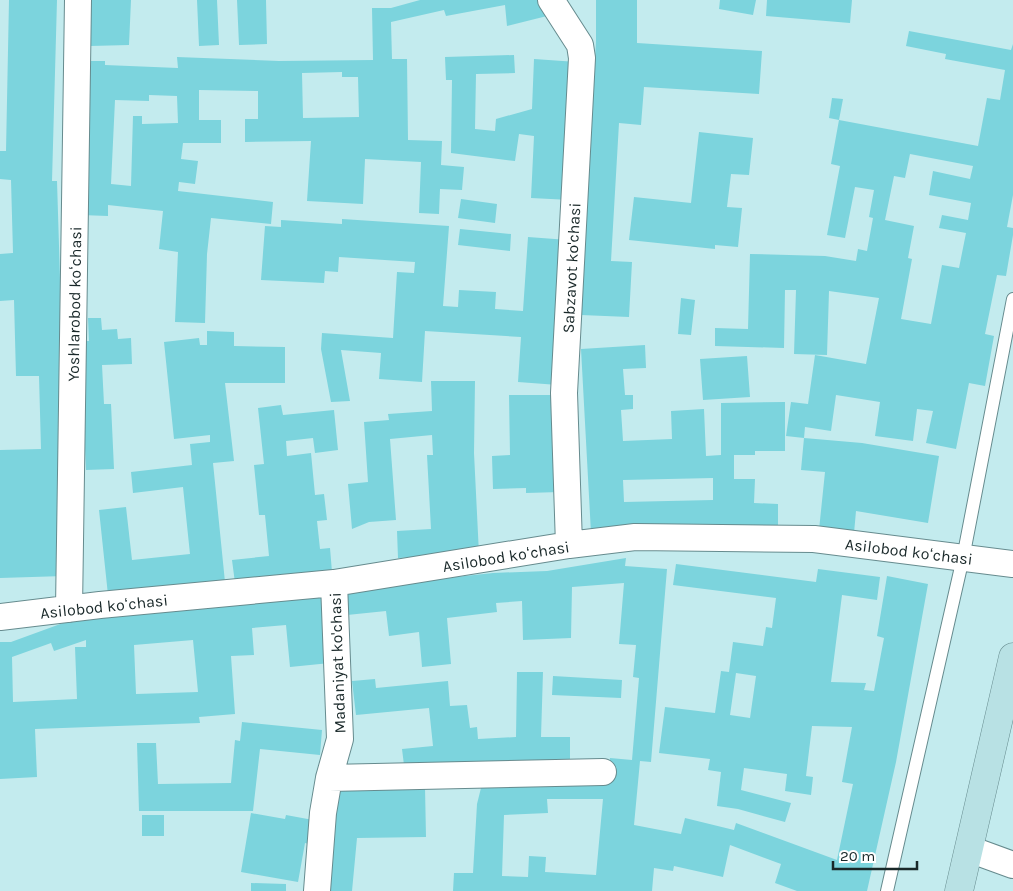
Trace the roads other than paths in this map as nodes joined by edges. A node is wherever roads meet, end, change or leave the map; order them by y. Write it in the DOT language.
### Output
graph roads {
  1 [pos="78,0"];
  2 [pos="551,0"];
  3 [pos="1013,299"];
  4 [pos="569,545"];
  5 [pos="963,558"];
  6 [pos="1013,564"];
  7 [pos="334,583"];
  8 [pos="69,609"];
  9 [pos="0,618"];
  10 [pos="1013,658"];
  11 [pos="603,772"];
  12 [pos="329,778"];
  13 [pos="969,850"];
  14 [pos="1013,865"];
  15 [pos="316,891"];
  16 [pos="887,891"];
  17 [pos="959,891"];
  1 -- 8 [label="street, Yoshlarobod koʻchasi"];
  2 -- 4 [label="street, Sabzavot ko'chasi"];
  3 -- 5 [label="lane"];
  4 -- 5 [label="street, Asilobod koʻchasi"];
  4 -- 7 [label="street, Asilobod koʻchasi"];
  5 -- 6 [label="street, Asilobod koʻchasi"];
  5 -- 16 [label="lane"];
  7 -- 8 [label="street, Asilobod koʻchasi"];
  7 -- 12 [label="street, Madaniyat ko'chasi"];
  8 -- 9 [label="street, Asilobod koʻchasi"];
  10 -- 13 [label="main road"];
  11 -- 12 [label="street"];
  12 -- 15 [label="street, Madaniyat ko'chasi"];
  13 -- 14 [label="street"];
  13 -- 17 [label="main road"];
}
